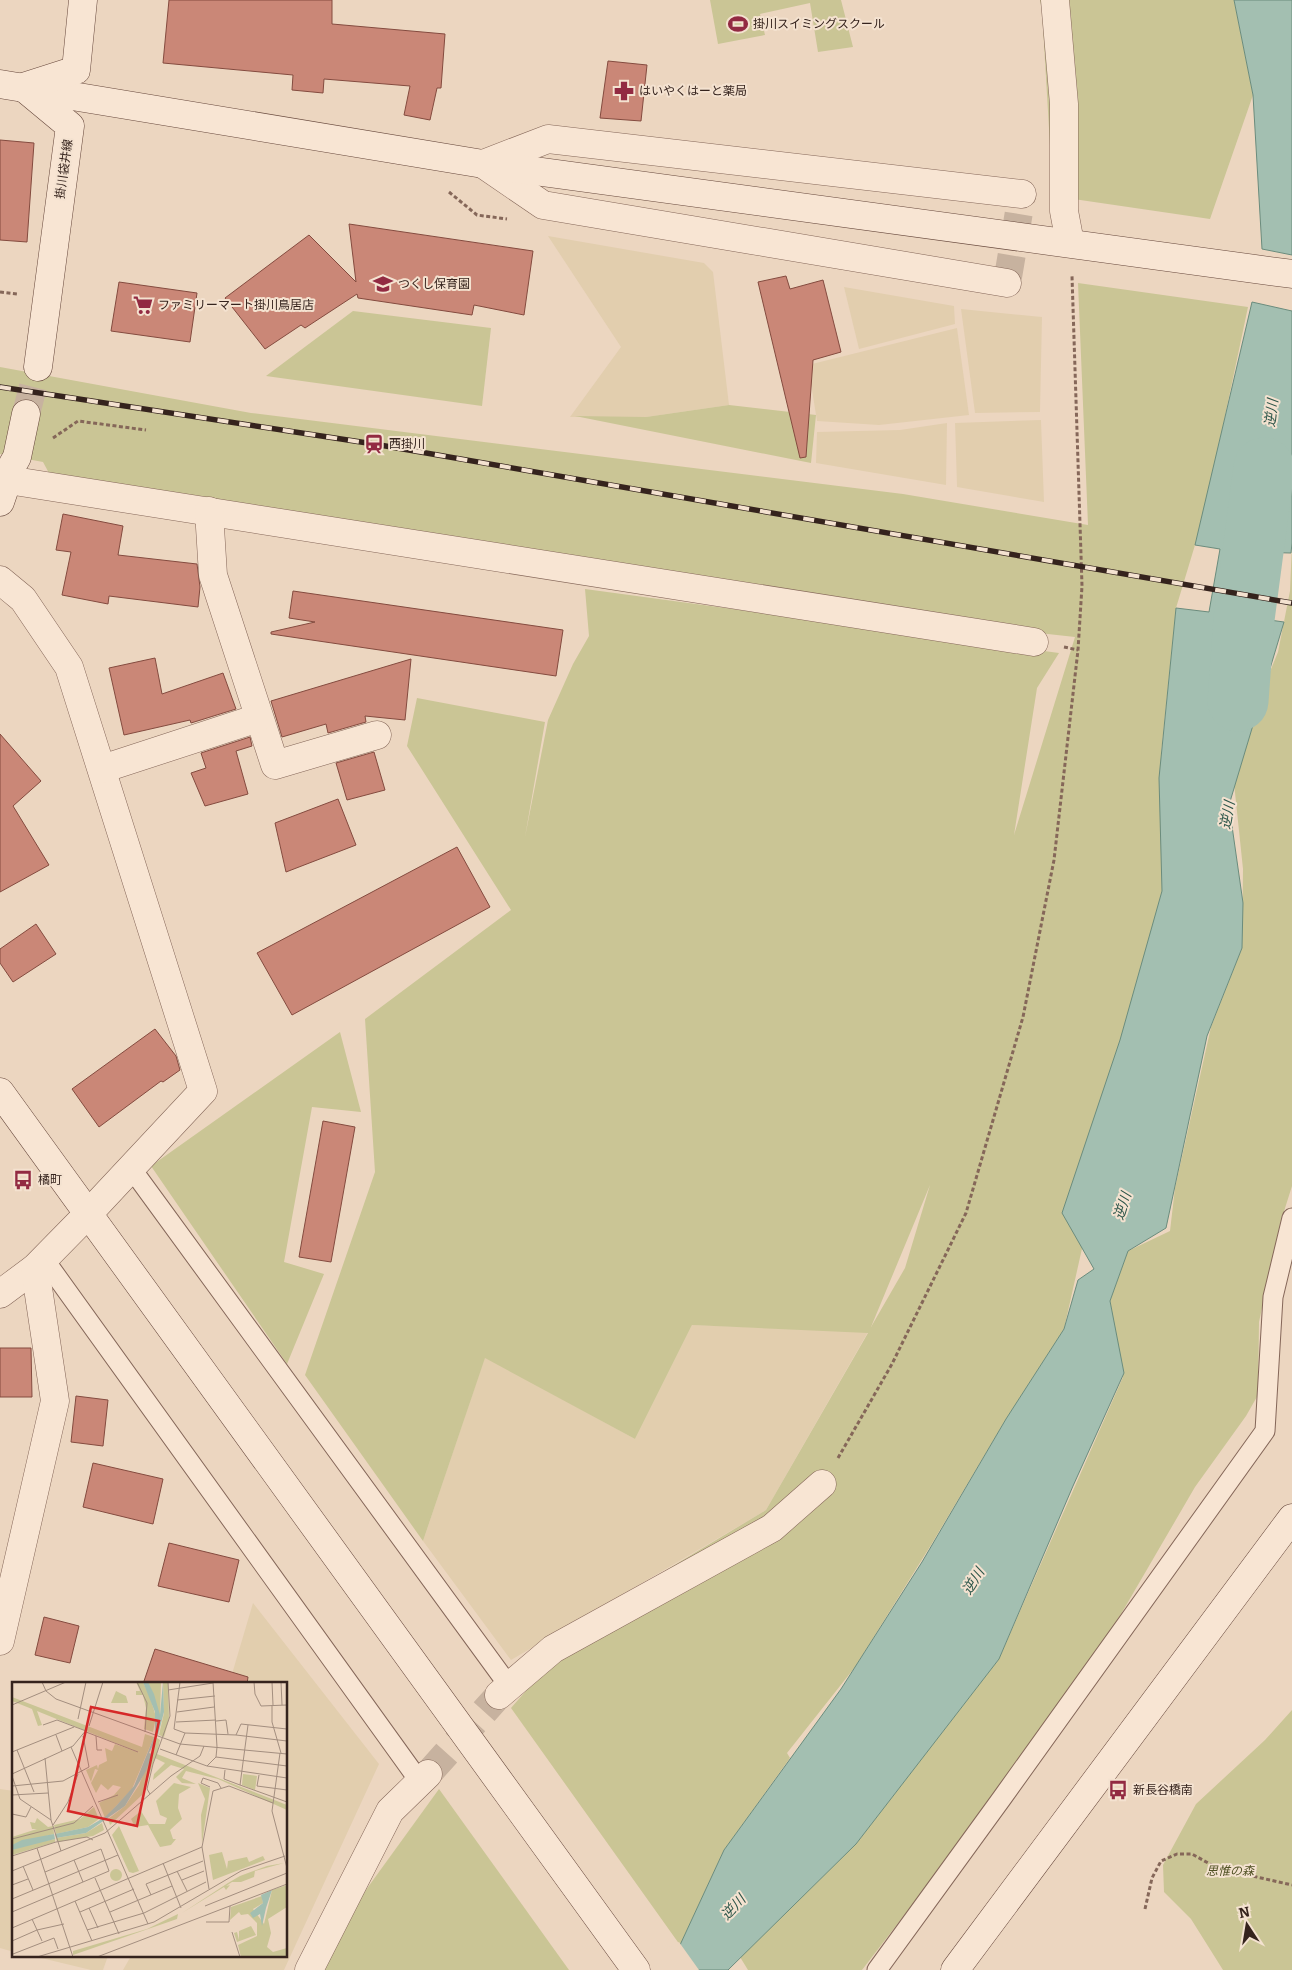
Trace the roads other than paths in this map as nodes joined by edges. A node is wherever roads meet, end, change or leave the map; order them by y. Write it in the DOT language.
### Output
graph roads {
  1 [pos="83,0"];
  2 [pos="1055,0"];
  3 [pos="12,86"];
  4 [pos="483,164"];
  5 [pos="1022,194"];
  6 [pos="1076,244"];
  7 [pos="1292,274"];
  8 [pos="1007,283"];
  9 [pos="38,367"];
  10 [pos="26,414"];
  11 [pos="5,477"];
  12 [pos="209,511"];
  13 [pos="0,580"];
  14 [pos="1034,642"];
  15 [pos="258,718"];
  16 [pos="377,735"];
  17 [pos="102,769"];
  18 [pos="0,1092"];
  19 [pos="131,1168"];
  20 [pos="88,1214"];
  21 [pos="1292,1218"];
  22 [pos="40,1263"];
  23 [pos="0,1294"];
  24 [pos="822,1484"];
  25 [pos="1292,1518"];
  26 [pos="0,1641"];
  27 [pos="504,1691"];
  28 [pos="424,1778"];
  29 [pos="309,1970"];
  30 [pos="636,1970"];
  31 [pos="877,1970"];
  32 [pos="955,1970"];
  1 -- 3 [label="street"];
  2 -- 6 [label="street"];
  3 -- 4 [label="street"];
  3 -- 9 [label="street, 掛川袋井線"];
  4 -- 5 [label="street"];
  4 -- 6 [label="street"];
  4 -- 8 [label="street"];
  6 -- 7 [label="street"];
  10 -- 11 [label="street"];
  11 -- 12 [label="street"];
  12 -- 14 [label="street"];
  12 -- 15 [label="street"];
  13 -- 17 [label="street"];
  15 -- 16 [label="street"];
  15 -- 17 [label="street"];
  17 -- 19 [label="street"];
  18 -- 20 [label="street"];
  19 -- 20 [label="street"];
  19 -- 27 [label="lane"];
  20 -- 22 [label="street"];
  20 -- 30 [label="street"];
  21 -- 31 [label="lane"];
  22 -- 23 [label="street"];
  22 -- 26 [label="street"];
  22 -- 28 [label="lane"];
  24 -- 27 [label="street"];
  25 -- 32 [label="street"];
  28 -- 29 [label="street"];
}
